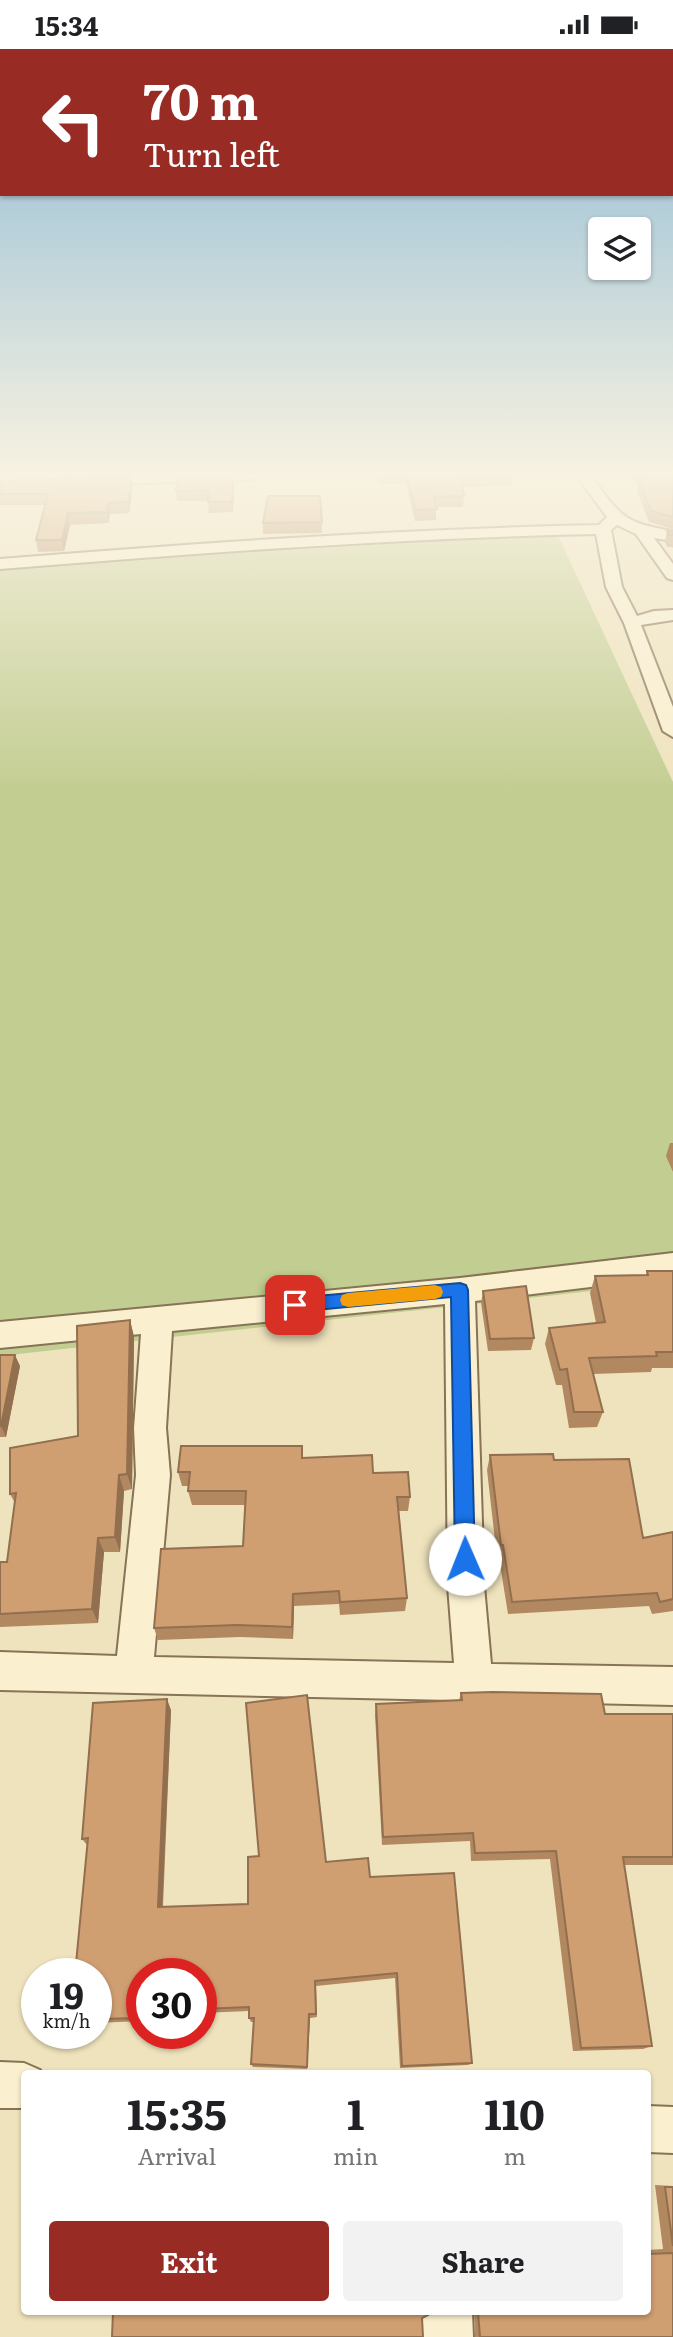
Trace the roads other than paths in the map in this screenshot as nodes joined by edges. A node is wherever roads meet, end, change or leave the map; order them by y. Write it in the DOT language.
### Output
graph roads {
  1 [pos="614,582"];
  2 [pos="673,615"];
  3 [pos="632,624"];
  4 [pos="673,731"];
  5 [pos="673,1265"];
  6 [pos="460,1290"];
  7 [pos="157,1318"];
  8 [pos="0,1335"];
  9 [pos="0,1671"];
  10 [pos="134,1675"];
  11 [pos="474,1682"];
  12 [pos="673,1686"];
  13 [pos="0,2085"];
  14 [pos="21,2086"];
  15 [pos="651,2129"];
  16 [pos="673,2130"];
  17 [pos="447,2315"];
  18 [pos="448,2337"];
  1 -- 3 [label="street"];
  2 -- 3 [label="street"];
  3 -- 4 [label="street"];
  5 -- 6 [label="street"];
  6 -- 7 [label="street"];
  6 -- 11 [label="street"];
  7 -- 8 [label="street"];
  7 -- 10 [label="street"];
  9 -- 10 [label="street"];
  10 -- 11 [label="street"];
  11 -- 12 [label="street"];
  13 -- 14 [label="street"];
  15 -- 16 [label="street"];
  17 -- 18 [label="street"];
}
